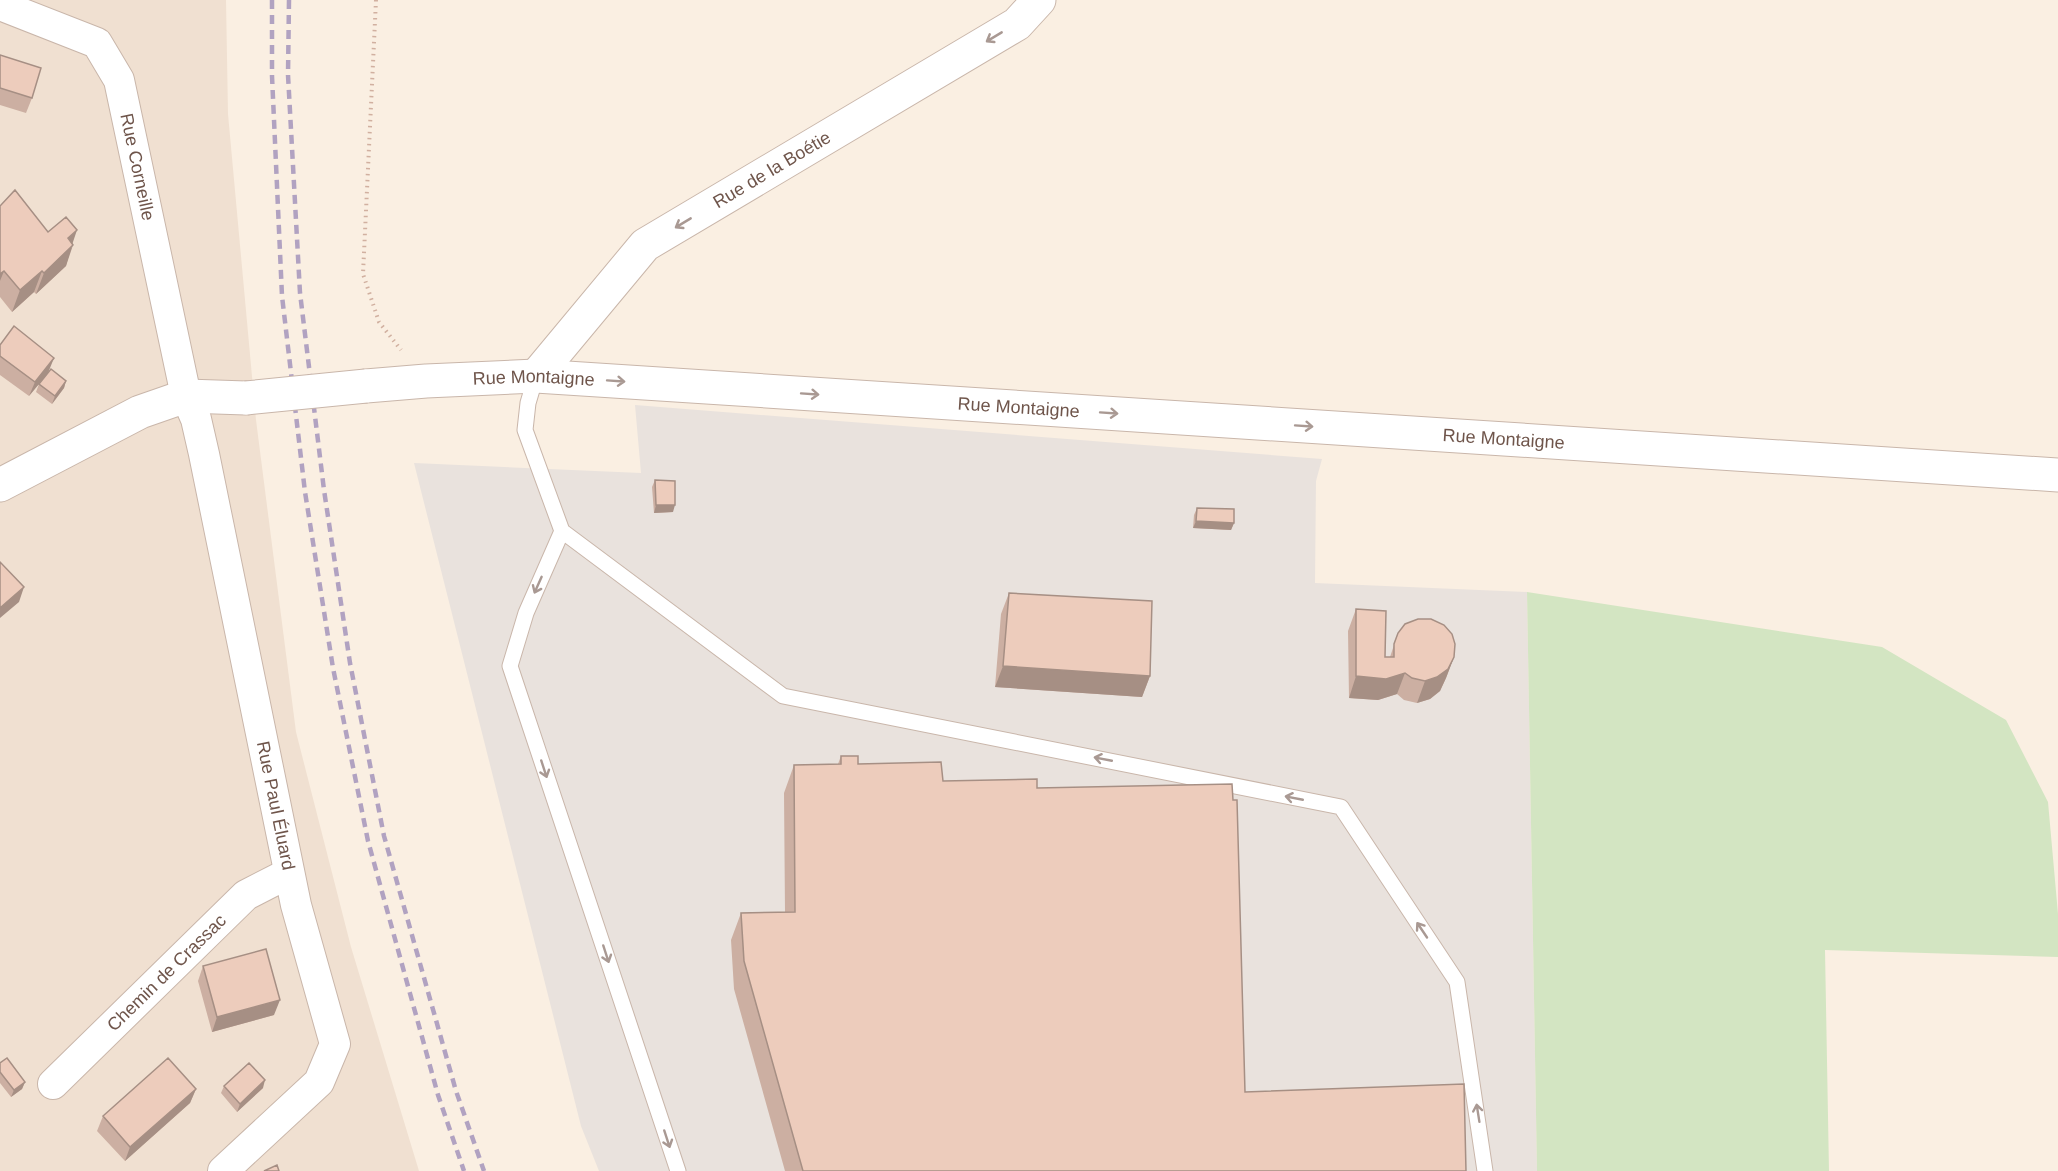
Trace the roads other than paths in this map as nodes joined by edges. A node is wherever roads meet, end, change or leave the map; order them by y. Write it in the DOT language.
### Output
graph roads {
  1 [pos="1039,0"];
  2 [pos="0,5"];
  3 [pos="536,376"];
  4 [pos="186,396"];
  5 [pos="2058,475"];
  6 [pos="0,485"];
  7 [pos="562,531"];
  8 [pos="289,873"];
  9 [pos="53,1084"];
  10 [pos="223,1171"];
  11 [pos="678,1171"];
  12 [pos="1485,1171"];
  1 -- 3 [label="street, Rue de la Boétie, one-way"];
  2 -- 4 [label="street, Rue Corneille"];
  3 -- 4 [label="street, Rue Montaigne, bridge"];
  3 -- 5 [label="street, Rue Montaigne, one-way"];
  3 -- 7 [label="lane"];
  4 -- 6 [label="street, Rue Montaigne"];
  4 -- 8 [label="street, Rue Paul Éluard"];
  7 -- 11 [label="lane, one-way"];
  12 -- 7 [label="lane, one-way"];
  8 -- 9 [label="street, Chemin de Crassac"];
  8 -- 10 [label="street, Rue Paul Éluard"];
}
